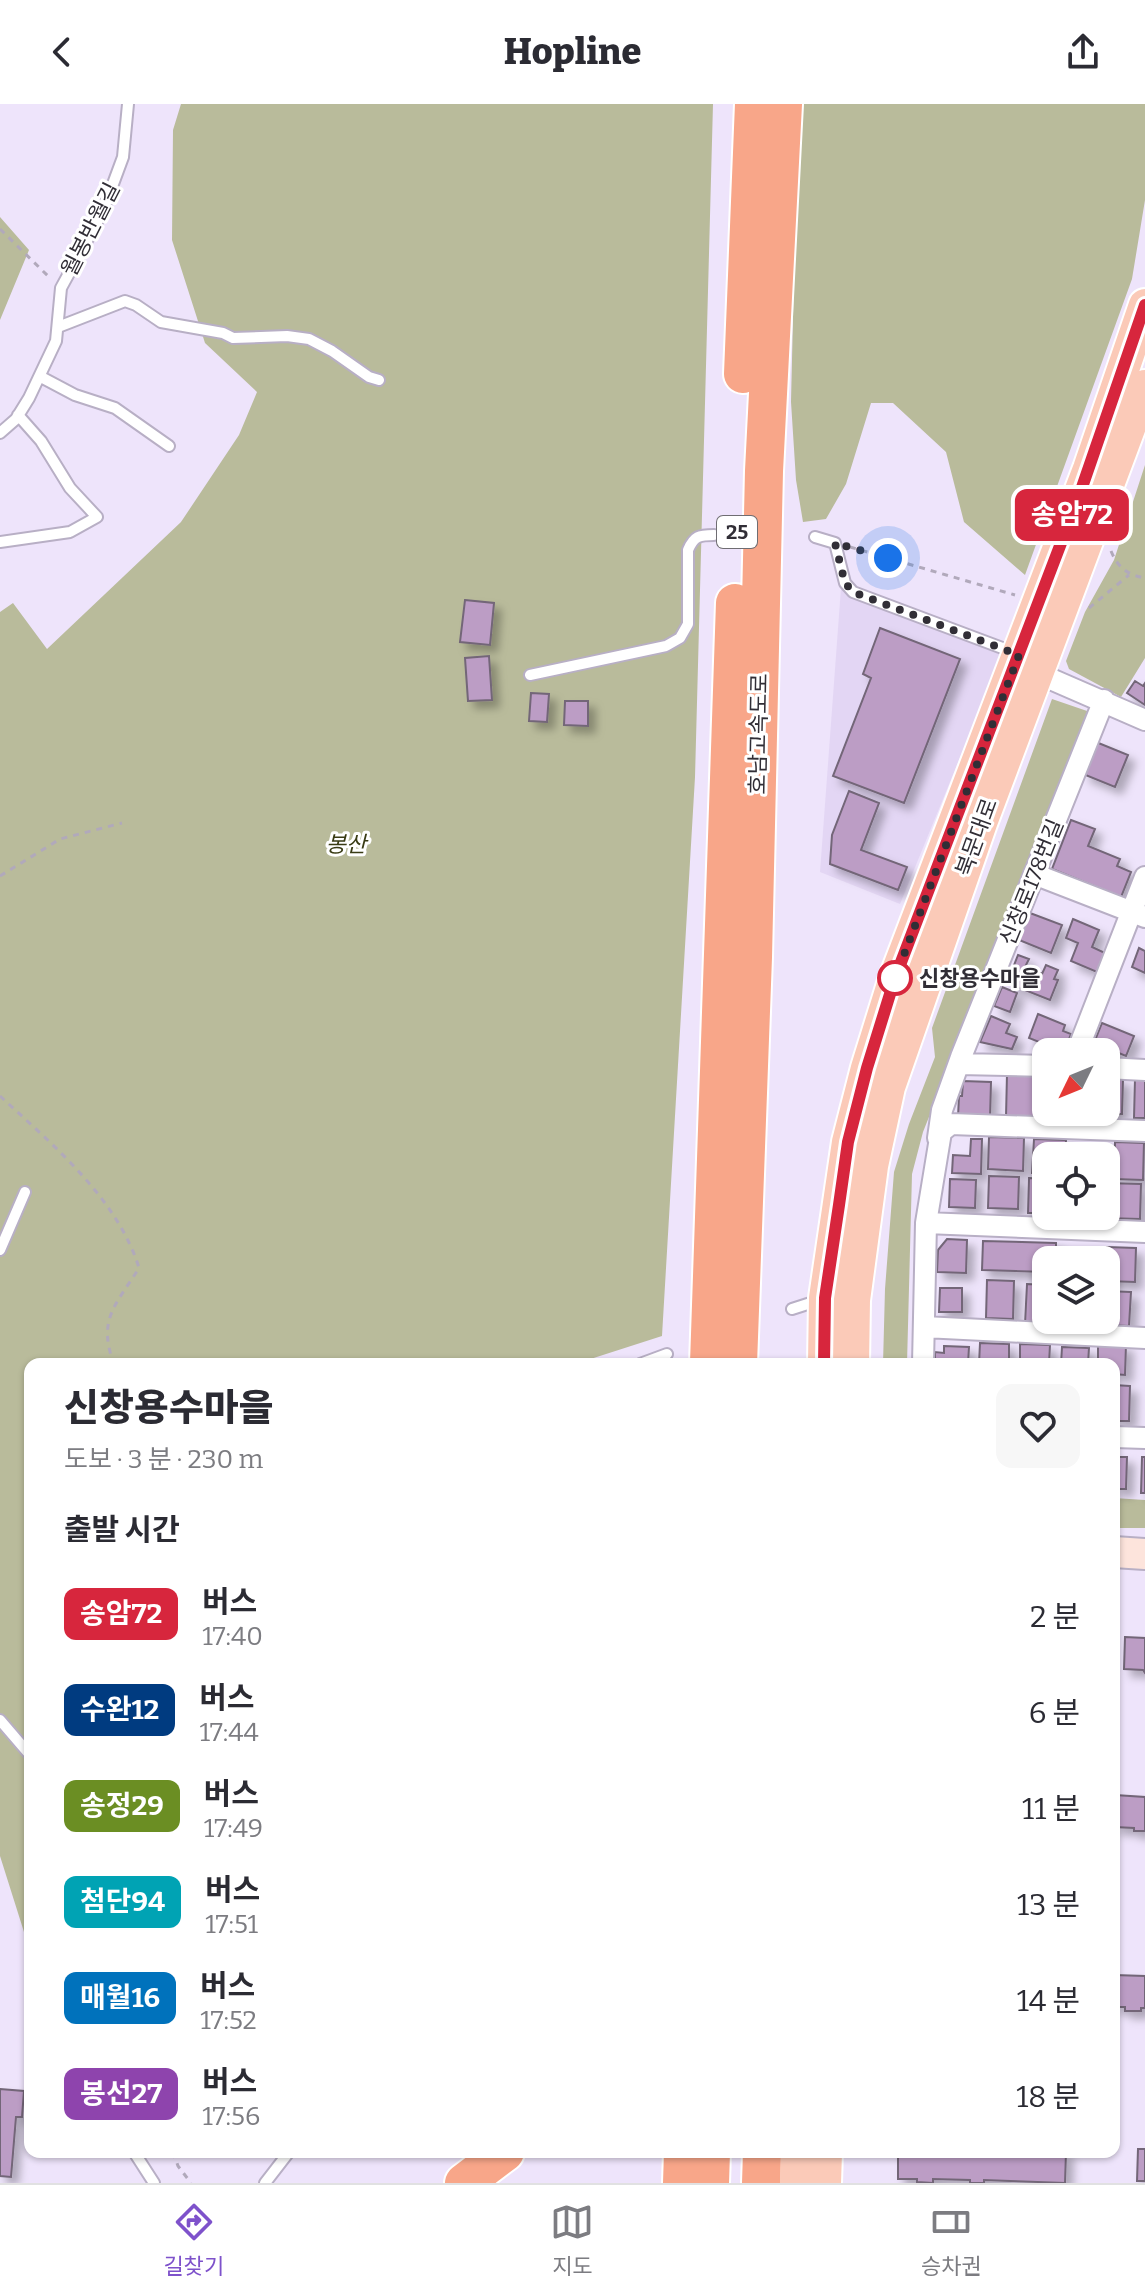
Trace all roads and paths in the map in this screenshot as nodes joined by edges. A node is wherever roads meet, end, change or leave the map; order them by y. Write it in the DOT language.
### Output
graph roads {
  1 [pos="128,104"];
  2 [pos="754,104"];
  3 [pos="783,104"];
  4 [pos="0,229"];
  5 [pos="61,288"];
  6 [pos="1145,305"];
  7 [pos="58,327"];
  8 [pos="41,377"];
  9 [pos="379,380"];
  10 [pos="1145,386"];
  11 [pos="18,415"];
  12 [pos="0,433"];
  13 [pos="169,446"];
  14 [pos="714,535"];
  15 [pos="815,537"];
  16 [pos="0,542"];
  17 [pos="835,543"];
  18 [pos="1109,548"];
  19 [pos="1129,575"];
  20 [pos="1145,578"];
  21 [pos="1022,597"];
  22 [pos="1085,612"];
  23 [pos="1019,655"];
  24 [pos="530,675"];
  25 [pos="1053,680"];
  26 [pos="1104,700"];
  27 [pos="1145,720"];
  28 [pos="122,823"];
  29 [pos="1034,874"];
  30 [pos="0,876"];
  31 [pos="1145,877"];
  32 [pos="1138,914"];
  33 [pos="1082,1038"];
  34 [pos="959,1064"];
  35 [pos="1032,1066"];
  36 [pos="1120,1069"];
  37 [pos="1145,1070"];
  38 [pos="0,1096"];
  39 [pos="944,1124"];
  40 [pos="1145,1131"];
  41 [pos="746,1158"];
  42 [pos="25,1192"];
  43 [pos="926,1223"];
  44 [pos="1145,1232"];
  45 [pos="0,1250"];
  46 [pos="839,1299"];
  47 [pos="792,1309"];
  48 [pos="924,1327"];
  49 [pos="1145,1338"];
  50 [pos="667,1354"];
  51 [pos="112,1358"];
  52 [pos="656,1358"];
  53 [pos="709,1358"];
  54 [pos="738,1358"];
  55 [pos="762,1358"];
  56 [pos="825,1358"];
  57 [pos="852,1358"];
  58 [pos="923,1358"];
  59 [pos="1120,1437"];
  60 [pos="1145,1438"];
  61 [pos="1120,1552"];
  62 [pos="1145,1554"];
  63 [pos="0,1720"];
  64 [pos="24,1748"];
  65 [pos="138,2158"];
  66 [pos="175,2158"];
  67 [pos="284,2158"];
  68 [pos="497,2158"];
  69 [pos="683,2158"];
  70 [pos="711,2158"];
  71 [pos="762,2158"];
  72 [pos="797,2158"];
  73 [pos="826,2158"];
  74 [pos="154,2183"];
  75 [pos="191,2183"];
  76 [pos="265,2183"];
  77 [pos="464,2183"];
  78 [pos="682,2183"];
  79 [pos="710,2183"];
  80 [pos="761,2183"];
  81 [pos="796,2183"];
  82 [pos="825,2183"];
  1 -- 5 [label="lane, 월봉반월길"];
  2 -- 53 [label="highway, 호남고속도로 / 25"];
  3 -- 41 [label="highway, 호남고속도로 / 25"];
  4 -- 5 [label="path"];
  5 -- 7 [label="lane, 월봉반월길"];
  6 -- 23 [label="main road, 북문대로"];
  7 -- 8 [label="lane, 월봉반월길"];
  7 -- 9 [label="lane"];
  8 -- 11 [label="lane, 월봉반월길"];
  8 -- 13 [label="lane"];
  10 -- 46 [label="main road, 북문대로"];
  11 -- 12 [label="lane, 월봉반월길"];
  11 -- 16 [label="lane"];
  14 -- 24 [label="lane"];
  15 -- 17 [label="lane"];
  17 -- 21 [label="path"];
  17 -- 23 [label="lane"];
  18 -- 19 [label="path"];
  19 -- 20 [label="path"];
  19 -- 22 [label="path"];
  23 -- 46 [label="main road, 북문대로"];
  25 -- 26 [label="street"];
  26 -- 27 [label="street"];
  26 -- 29 [label="street, 신창로178번길"];
  28 -- 30 [label="path"];
  29 -- 32 [label="street"];
  29 -- 34 [label="street, 신창로178번길"];
  31 -- 32 [label="street"];
  32 -- 33 [label="street"];
  34 -- 35 [label="street"];
  34 -- 39 [label="street, 신창로178번길"];
  36 -- 37 [label="street"];
  38 -- 51 [label="path"];
  39 -- 40 [label="street"];
  39 -- 43 [label="street, 신창로178번길"];
  41 -- 54 [label="highway, 호남고속도로 / 25"];
  41 -- 55 [label="highway"];
  42 -- 45 [label="lane"];
  43 -- 44 [label="street"];
  43 -- 48 [label="street, 신창로178번길"];
  46 -- 47 [label="lane"];
  46 -- 56 [label="main road, 북문대로"];
  46 -- 57 [label="main road, 북문대로"];
  48 -- 49 [label="street"];
  48 -- 58 [label="street, 신창로178번길"];
  50 -- 52 [label="lane"];
  59 -- 60 [label="street"];
  61 -- 62 [label="main road"];
  63 -- 64 [label="lane"];
  65 -- 74 [label="lane"];
  66 -- 75 [label="path"];
  67 -- 76 [label="lane"];
  68 -- 77 [label="highway"];
  69 -- 78 [label="highway"];
  70 -- 79 [label="highway"];
  71 -- 80 [label="highway"];
  72 -- 81 [label="main road"];
  73 -- 82 [label="main road"];
}
